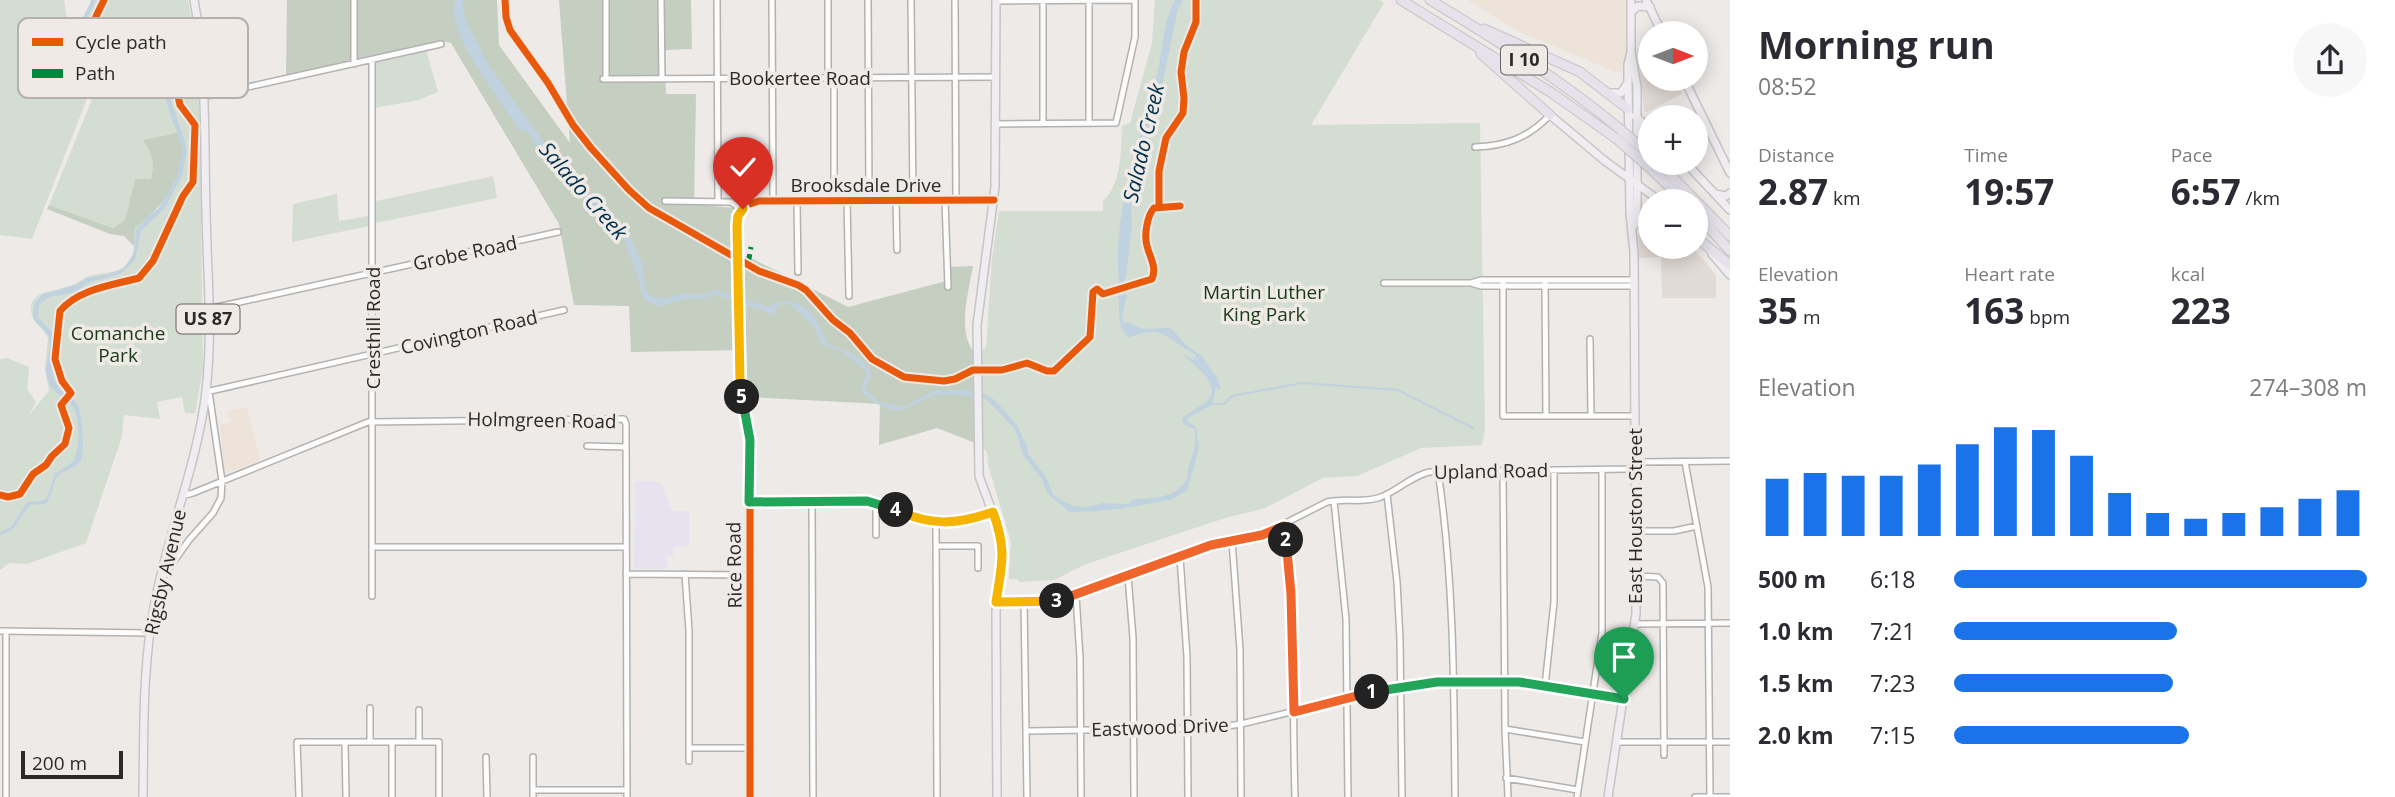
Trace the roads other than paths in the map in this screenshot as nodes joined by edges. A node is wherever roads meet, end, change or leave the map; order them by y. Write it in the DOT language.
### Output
graph roads {
  1 [pos="194,0"];
  2 [pos="354,0"];
  3 [pos="606,0"];
  4 [pos="661,0"];
  5 [pos="717,0"];
  6 [pos="772,0"];
  7 [pos="828,0"];
  8 [pos="868,0"];
  9 [pos="911,0"];
  10 [pos="955,0"];
  11 [pos="996,0"];
  12 [pos="1043,0"];
  13 [pos="1089,0"];
  14 [pos="1135,0"];
  15 [pos="1401,0"];
  16 [pos="1430,0"];
  17 [pos="1631,0"];
  18 [pos="1648,4"];
  19 [pos="1631,12"];
  20 [pos="1455,16"];
  21 [pos="197,18"];
  22 [pos="1656,21"];
  23 [pos="1467,41"];
  24 [pos="441,44"];
  25 [pos="1631,52"];
  26 [pos="372,60"];
  27 [pos="354,64"];
  28 [pos="912,77"];
  29 [pos="955,77"];
  30 [pos="996,77"];
  31 [pos="773,78"];
  32 [pos="831,78"];
  33 [pos="869,78"];
  34 [pos="662,79"];
  35 [pos="717,79"];
  36 [pos="1628,83"];
  37 [pos="248,87"];
  38 [pos="1690,91"];
  39 [pos="1609,93"];
  40 [pos="203,98"];
  41 [pos="1628,109"];
  42 [pos="1550,116"];
  43 [pos="1638,118"];
  44 [pos="1089,123"];
  45 [pos="996,124"];
  46 [pos="1043,124"];
  47 [pos="1638,144"];
  48 [pos="1475,147"];
  49 [pos="1730,173"];
  50 [pos="1671,175"];
  51 [pos="1697,175"];
  52 [pos="1629,177"];
  53 [pos="1637,184"];
  54 [pos="1643,189"];
  55 [pos="1672,189"];
  56 [pos="1730,193"];
  57 [pos="1715,194"];
  58 [pos="846,200"];
  59 [pos="896,200"];
  60 [pos="912,200"];
  61 [pos="945,200"];
  62 [pos="956,200"];
  63 [pos="993,200"];
  64 [pos="665,201"];
  65 [pos="773,201"];
  66 [pos="797,201"];
  67 [pos="834,201"];
  68 [pos="869,201"];
  69 [pos="718,202"];
  70 [pos="1637,207"];
  71 [pos="742,210"];
  72 [pos="1730,210"];
  73 [pos="1708,226"];
  74 [pos="558,232"];
  75 [pos="1633,232"];
  76 [pos="1730,236"];
  77 [pos="1708,247"];
  78 [pos="897,250"];
  79 [pos="1708,250"];
  80 [pos="1730,251"];
  81 [pos="1730,265"];
  82 [pos="798,272"];
  83 [pos="373,273"];
  84 [pos="1730,275"];
  85 [pos="1384,283"];
  86 [pos="1503,283"];
  87 [pos="1545,283"];
  88 [pos="1634,283"];
  89 [pos="948,287"];
  90 [pos="849,296"];
  91 [pos="208,309"];
  92 [pos="564,310"];
  93 [pos="1590,339"];
  94 [pos="373,355"];
  95 [pos="208,392"];
  96 [pos="1546,416"];
  97 [pos="1591,416"];
  98 [pos="1635,416"];
  99 [pos="373,421"];
  100 [pos="587,446"];
  101 [pos="626,447"];
  102 [pos="1730,461"];
  103 [pos="1685,462"];
  104 [pos="1634,466"];
  105 [pos="1503,470"];
  106 [pos="1554,470"];
  107 [pos="1602,470"];
  108 [pos="1438,471"];
  109 [pos="222,481"];
  110 [pos="1387,494"];
  111 [pos="182,496"];
  112 [pos="1334,501"];
  113 [pos="749,502"];
  114 [pos="812,502"];
  115 [pos="876,503"];
  116 [pos="993,512"];
  117 [pos="936,522"];
  118 [pos="1284,526"];
  119 [pos="1697,526"];
  120 [pos="1635,531"];
  121 [pos="876,535"];
  122 [pos="1232,541"];
  123 [pos="936,546"];
  124 [pos="372,547"];
  125 [pos="626,547"];
  126 [pos="1180,557"];
  127 [pos="978,568"];
  128 [pos="626,573"];
  129 [pos="685,574"];
  130 [pos="750,575"];
  131 [pos="1128,576"];
  132 [pos="1635,576"];
  133 [pos="159,583"];
  134 [pos="1076,595"];
  135 [pos="372,596"];
  136 [pos="996,602"];
  137 [pos="1024,602"];
  138 [pos="1730,623"];
  139 [pos="1635,624"];
  140 [pos="1663,624"];
  141 [pos="1708,624"];
  142 [pos="3,631"];
  143 [pos="149,633"];
  144 [pos="1454,682"];
  145 [pos="1505,682"];
  146 [pos="1545,686"];
  147 [pos="1401,687"];
  148 [pos="1593,694"];
  149 [pos="1348,698"];
  150 [pos="1624,699"];
  151 [pos="370,708"];
  152 [pos="419,710"];
  153 [pos="1294,712"];
  154 [pos="1241,724"];
  155 [pos="1505,729"];
  156 [pos="1080,730"];
  157 [pos="1133,730"];
  158 [pos="1187,730"];
  159 [pos="1027,731"];
  160 [pos="345,742"];
  161 [pos="370,742"];
  162 [pos="392,742"];
  163 [pos="419,742"];
  164 [pos="1585,742"];
  165 [pos="1617,742"];
  166 [pos="1665,742"];
  167 [pos="1709,742"];
  168 [pos="1730,742"];
  169 [pos="689,748"];
  170 [pos="750,748"];
  171 [pos="1664,755"];
  172 [pos="486,757"];
  173 [pos="533,757"];
  174 [pos="689,761"];
  175 [pos="1506,778"];
  176 [pos="533,793"];
  177 [pos="627,793"];
  178 [pos="1578,793"];
  179 [pos="6,797"];
  180 [pos="143,797"];
  181 [pos="299,797"];
  182 [pos="346,797"];
  183 [pos="392,797"];
  184 [pos="439,797"];
  185 [pos="486,797"];
  186 [pos="750,797"];
  187 [pos="813,797"];
  188 [pos="937,797"];
  189 [pos="997,797"];
  190 [pos="1027,797"];
  191 [pos="1081,797"];
  192 [pos="1134,797"];
  193 [pos="1188,797"];
  194 [pos="1241,797"];
  195 [pos="1295,797"];
  196 [pos="1348,797"];
  197 [pos="1402,797"];
  198 [pos="1455,797"];
  199 [pos="1508,797"];
  200 [pos="1608,797"];
  201 [pos="1695,797"];
  202 [pos="1710,797"];
  203 [pos="1730,797"];
  1 -- 21 [label="main road, Rigsby Avenue / US 87"];
  2 -- 27 [label="street"];
  3 -- 34 [label="street, Bookertee Road"];
  4 -- 34 [label="street"];
  5 -- 35 [label="street"];
  6 -- 31 [label="street"];
  7 -- 32 [label="street"];
  8 -- 33 [label="street"];
  9 -- 28 [label="street"];
  10 -- 29 [label="street"];
  11 -- 12 [label="street"];
  11 -- 30 [label="main road"];
  12 -- 13 [label="street"];
  12 -- 46 [label="street"];
  13 -- 14 [label="street"];
  13 -- 44 [label="street"];
  14 -- 44 [label="street"];
  15 -- 23 [label="highway, I 10"];
  16 -- 20 [label="highway, I 10"];
  17 -- 19 [label="main road, East Houston Street"];
  18 -- 19 [label="main road"];
  18 -- 22 [label="main road"];
  19 -- 25 [label="main road, East Houston Street"];
  20 -- 39 [label="highway"];
  20 -- 47 [label="highway, I 10, bridge"];
  23 -- 42 [label="highway"];
  23 -- 55 [label="highway, I 10, bridge"];
  24 -- 26 [label="street"];
  25 -- 36 [label="main road, East Houston Street"];
  25 -- 43 [label="main road, East Houston Street"];
  26 -- 27 [label="street"];
  26 -- 83 [label="street, Cresthill Road"];
  27 -- 37 [label="street"];
  28 -- 29 [label="street, Bookertee Road"];
  28 -- 33 [label="street, Bookertee Road"];
  28 -- 60 [label="street"];
  29 -- 30 [label="street, Bookertee Road"];
  29 -- 62 [label="street"];
  30 -- 45 [label="main road"];
  31 -- 32 [label="street, Bookertee Road"];
  31 -- 35 [label="street, Bookertee Road"];
  31 -- 65 [label="street"];
  32 -- 33 [label="street, Bookertee Road"];
  32 -- 67 [label="street"];
  33 -- 68 [label="street"];
  34 -- 35 [label="street, Bookertee Road"];
  35 -- 69 [label="street"];
  36 -- 39 [label="main road"];
  36 -- 41 [label="main road, East Houston Street"];
  38 -- 49 [label="main road"];
  39 -- 41 [label="highway"];
  40 -- 91 [label="main road, Rigsby Avenue / US 87"];
  41 -- 43 [label="main road"];
  41 -- 52 [label="main road, East Houston Street"];
  42 -- 48 [label="street"];
  42 -- 52 [label="main road"];
  43 -- 53 [label="main road, East Houston Street"];
  44 -- 46 [label="street"];
  45 -- 46 [label="street"];
  45 -- 63 [label="main road"];
  50 -- 76 [label="highway"];
  51 -- 57 [label="main road"];
  52 -- 53 [label="main road"];
  52 -- 75 [label="main road, East Houston Street"];
  53 -- 54 [label="main road"];
  53 -- 70 [label="main road, East Houston Street"];
  56 -- 57 [label="main road"];
  57 -- 72 [label="main road"];
  58 -- 67 [label="street, Brooksdale Drive"];
  58 -- 68 [label="street, Brooksdale Drive"];
  58 -- 90 [label="street"];
  59 -- 60 [label="street, Brooksdale Drive"];
  59 -- 68 [label="street, Brooksdale Drive"];
  59 -- 78 [label="street"];
  60 -- 61 [label="street, Brooksdale Drive"];
  61 -- 62 [label="street, Brooksdale Drive"];
  61 -- 89 [label="street"];
  62 -- 63 [label="street, Brooksdale Drive"];
  63 -- 116 [label="main road"];
  64 -- 69 [label="street"];
  65 -- 66 [label="street, Brooksdale Drive"];
  65 -- 71 [label="street, Brooksdale Drive"];
  66 -- 67 [label="street, Brooksdale Drive"];
  66 -- 82 [label="street"];
  69 -- 71 [label="street"];
  70 -- 75 [label="main road, East Houston Street"];
  71 -- 113 [label="street, Rice Road"];
  73 -- 80 [label="highway"];
  74 -- 83 [label="street, Grobe Road"];
  75 -- 88 [label="main road, East Houston Street"];
  77 -- 81 [label="highway"];
  79 -- 84 [label="main road"];
  83 -- 91 [label="street, Grobe Road"];
  83 -- 94 [label="street, Cresthill Road"];
  85 -- 86 [label="street"];
  86 -- 87 [label="street"];
  86 -- 96 [label="street"];
  87 -- 88 [label="street"];
  87 -- 96 [label="street"];
  88 -- 98 [label="main road, East Houston Street"];
  91 -- 95 [label="main road, Rigsby Avenue / US 87"];
  92 -- 94 [label="street, Covington Road"];
  93 -- 97 [label="street"];
  94 -- 95 [label="street, Covington Road"];
  94 -- 99 [label="street, Cresthill Road"];
  95 -- 109 [label="street"];
  95 -- 111 [label="main road, Rigsby Avenue / US 87"];
  96 -- 97 [label="street"];
  97 -- 98 [label="street"];
  98 -- 104 [label="main road, East Houston Street"];
  99 -- 101 [label="street, Holmgreen Road"];
  99 -- 109 [label="street, Holmgreen Road"];
  99 -- 124 [label="street, Cresthill Road"];
  100 -- 101 [label="street"];
  101 -- 125 [label="street, Holmgreen Road"];
  102 -- 103 [label="street, Upland Road"];
  103 -- 104 [label="street, Upland Road"];
  103 -- 119 [label="street"];
  104 -- 107 [label="street, Upland Road"];
  104 -- 120 [label="main road, East Houston Street"];
  105 -- 106 [label="street, Upland Road"];
  105 -- 108 [label="street, Upland Road"];
  105 -- 145 [label="street"];
  106 -- 107 [label="street, Upland Road"];
  106 -- 146 [label="street"];
  107 -- 148 [label="street"];
  108 -- 110 [label="street, Upland Road"];
  108 -- 144 [label="street"];
  109 -- 111 [label="street, Holmgreen Road"];
  109 -- 133 [label="street"];
  110 -- 112 [label="street, Upland Road"];
  110 -- 147 [label="street"];
  111 -- 133 [label="main road, Rigsby Avenue / US 87"];
  112 -- 118 [label="street, Upland Road"];
  112 -- 149 [label="street"];
  113 -- 114 [label="street"];
  113 -- 130 [label="street, Rice Road"];
  114 -- 115 [label="street"];
  114 -- 187 [label="street"];
  115 -- 117 [label="street"];
  115 -- 121 [label="street"];
  116 -- 117 [label="street"];
  116 -- 136 [label="main road"];
  117 -- 123 [label="street"];
  118 -- 122 [label="street, Upland Road"];
  118 -- 153 [label="street"];
  119 -- 120 [label="street"];
  119 -- 141 [label="street"];
  120 -- 132 [label="main road, East Houston Street"];
  122 -- 126 [label="street, Upland Road"];
  122 -- 154 [label="street"];
  123 -- 127 [label="street"];
  123 -- 188 [label="street"];
  124 -- 125 [label="street"];
  124 -- 135 [label="street, Cresthill Road"];
  125 -- 128 [label="street, Holmgreen Road"];
  126 -- 131 [label="street, Upland Road"];
  126 -- 158 [label="street"];
  128 -- 129 [label="street"];
  128 -- 177 [label="street, Holmgreen Road"];
  129 -- 130 [label="street"];
  129 -- 169 [label="street"];
  130 -- 170 [label="street, Rice Road"];
  131 -- 134 [label="street, Upland Road"];
  131 -- 157 [label="street"];
  132 -- 139 [label="main road, East Houston Street"];
  132 -- 140 [label="street"];
  133 -- 143 [label="main road, Rigsby Avenue / US 87"];
  134 -- 137 [label="street, Upland Road"];
  134 -- 156 [label="street"];
  136 -- 137 [label="street, Upland Road"];
  136 -- 189 [label="main road"];
  137 -- 159 [label="street"];
  138 -- 141 [label="street"];
  139 -- 140 [label="street"];
  139 -- 150 [label="main road, East Houston Street"];
  140 -- 141 [label="street"];
  140 -- 166 [label="street"];
  141 -- 167 [label="street"];
  142 -- 143 [label="street"];
  142 -- 179 [label="street"];
  143 -- 180 [label="main road, Rigsby Avenue / US 87"];
  144 -- 145 [label="street, Eastwood Drive"];
  144 -- 147 [label="street, Eastwood Drive"];
  144 -- 198 [label="street"];
  145 -- 146 [label="street, Eastwood Drive"];
  145 -- 155 [label="street"];
  146 -- 148 [label="street, Eastwood Drive"];
  147 -- 149 [label="street, Eastwood Drive"];
  147 -- 197 [label="street"];
  148 -- 150 [label="street, Eastwood Drive"];
  148 -- 164 [label="street"];
  149 -- 153 [label="street, Eastwood Drive"];
  149 -- 196 [label="street"];
  150 -- 165 [label="main road, East Houston Street"];
  151 -- 161 [label="street"];
  152 -- 163 [label="street"];
  153 -- 154 [label="street, Eastwood Drive"];
  153 -- 195 [label="street"];
  154 -- 158 [label="street, Eastwood Drive"];
  154 -- 194 [label="street"];
  155 -- 164 [label="street"];
  155 -- 175 [label="street"];
  156 -- 157 [label="street, Eastwood Drive"];
  156 -- 159 [label="street, Eastwood Drive"];
  156 -- 191 [label="street"];
  157 -- 158 [label="street, Eastwood Drive"];
  157 -- 192 [label="street"];
  158 -- 193 [label="street"];
  159 -- 190 [label="street"];
  160 -- 161 [label="street"];
  160 -- 181 [label="street"];
  160 -- 182 [label="street"];
  161 -- 162 [label="street"];
  162 -- 163 [label="street"];
  162 -- 183 [label="street"];
  163 -- 184 [label="street"];
  164 -- 178 [label="street"];
  165 -- 166 [label="street"];
  165 -- 200 [label="main road, East Houston Street"];
  166 -- 167 [label="street"];
  166 -- 171 [label="street"];
  167 -- 168 [label="street"];
  167 -- 202 [label="street"];
  169 -- 170 [label="street"];
  169 -- 174 [label="street"];
  170 -- 186 [label="street, Rice Road"];
  172 -- 185 [label="street"];
  173 -- 176 [label="street"];
  175 -- 178 [label="street"];
  175 -- 199 [label="street"];
  176 -- 177 [label="street"];
  201 -- 202 [label="street"];
  202 -- 203 [label="street"];
}
